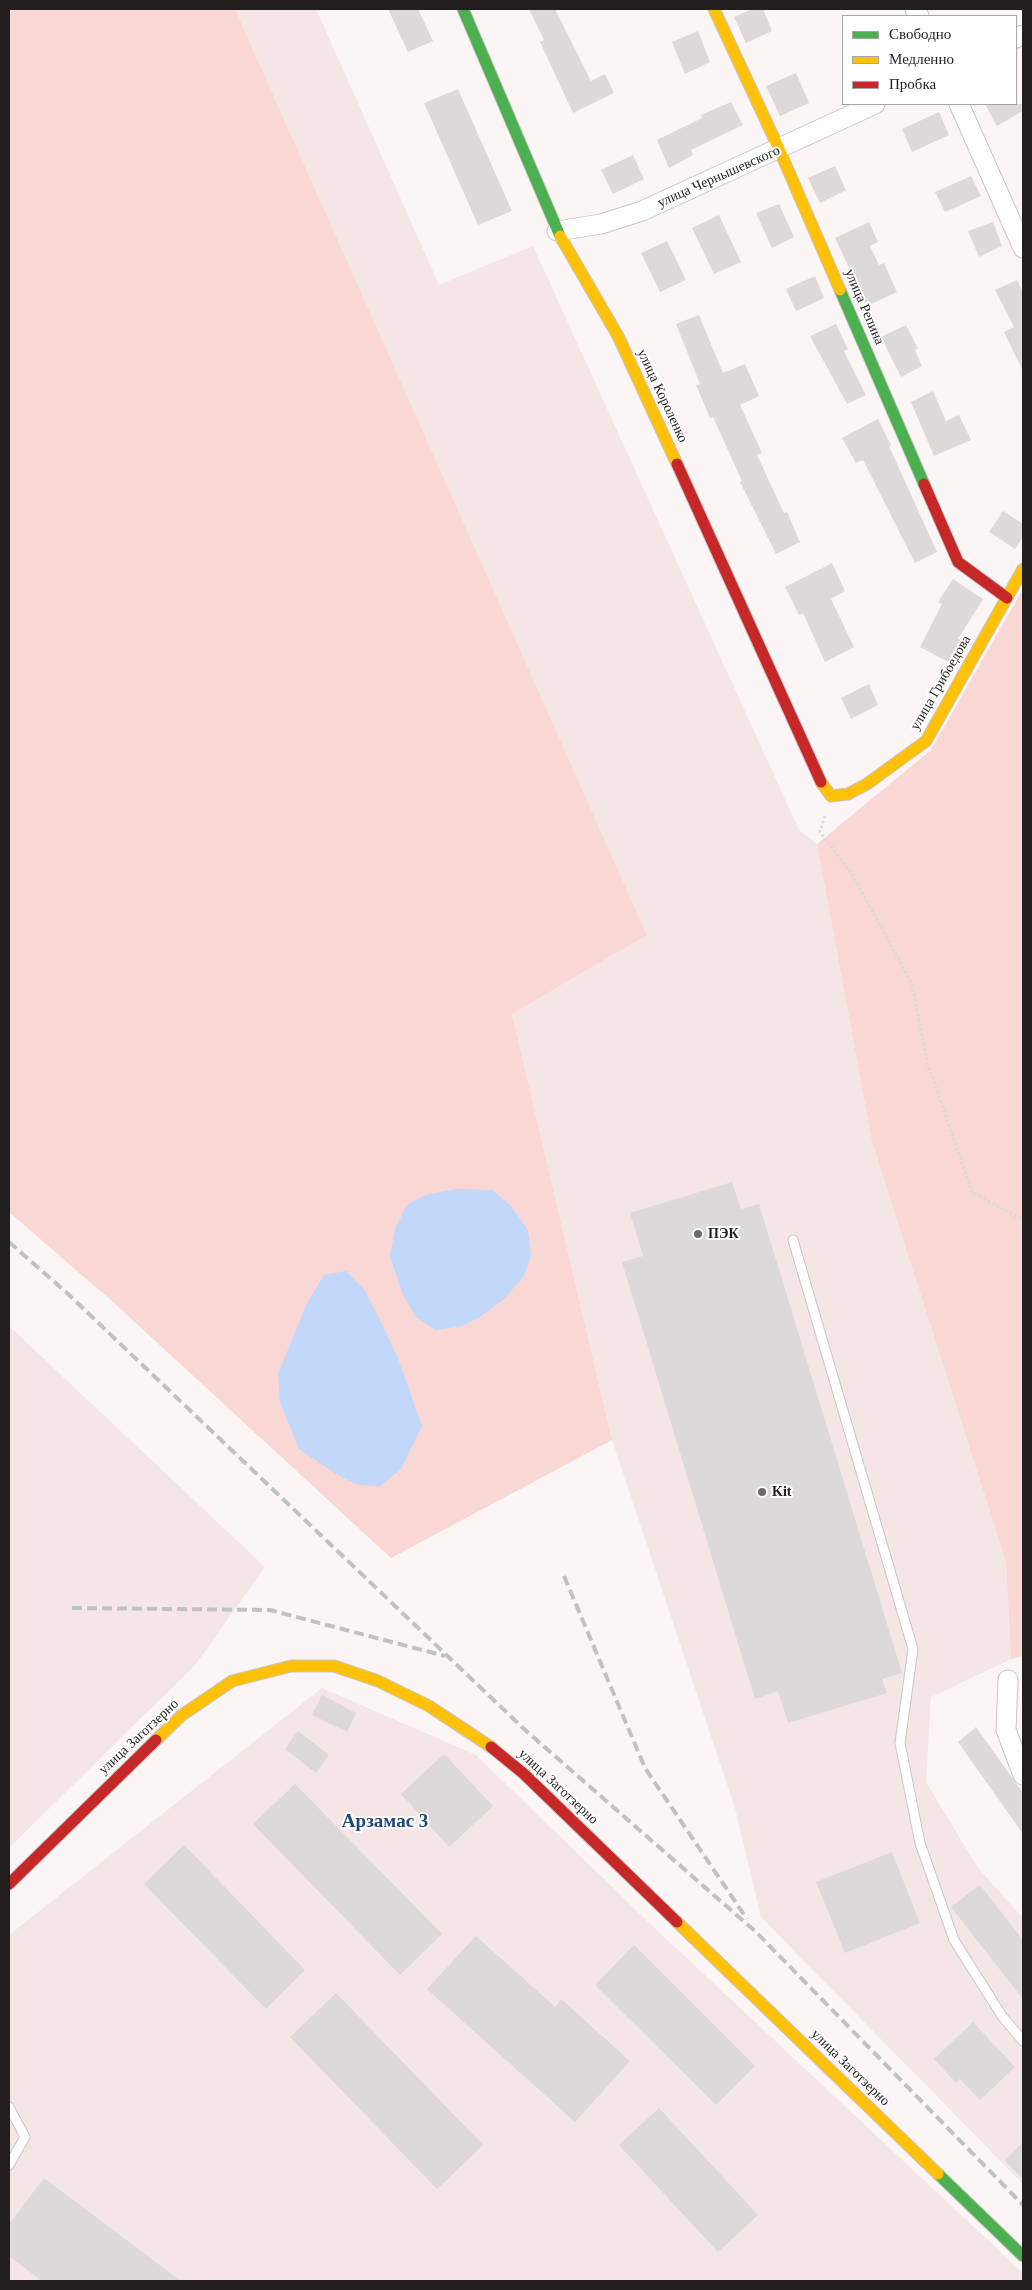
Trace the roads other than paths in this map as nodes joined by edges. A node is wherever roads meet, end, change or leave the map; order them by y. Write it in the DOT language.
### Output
graph roads {
  1 [pos="463,9"];
  2 [pos="714,9"];
  3 [pos="873,105"];
  4 [pos="959,105"];
  5 [pos="780,149"];
  6 [pos="557,230"];
  7 [pos="1023,248"];
  8 [pos="1023,569"];
  9 [pos="1007,598"];
  10 [pos="831,796"];
  11 [pos="794,1240"];
  12 [pos="1008,1680"];
  13 [pos="1023,1774"];
  14 [pos="9,1884"];
  15 [pos="1023,2040"];
  16 [pos="9,2107"];
  17 [pos="9,2165"];
  18 [pos="1023,2256"];
  1 -- 6 [label="street, улица Короленко"];
  2 -- 5 [label="street, улица Репина"];
  3 -- 5 [label="street, улица Чернышевского"];
  4 -- 7 [label="street"];
  5 -- 6 [label="street, улица Чернышевского"];
  5 -- 9 [label="street, улица Репина"];
  6 -- 10 [label="street, улица Короленко"];
  8 -- 9 [label="street, улица Грибоедова"];
  9 -- 10 [label="street, улица Грибоедова"];
  11 -- 15 [label="lane"];
  12 -- 13 [label="street"];
  14 -- 18 [label="street, улица Заготзерно"];
  16 -- 17 [label="lane"];
}
